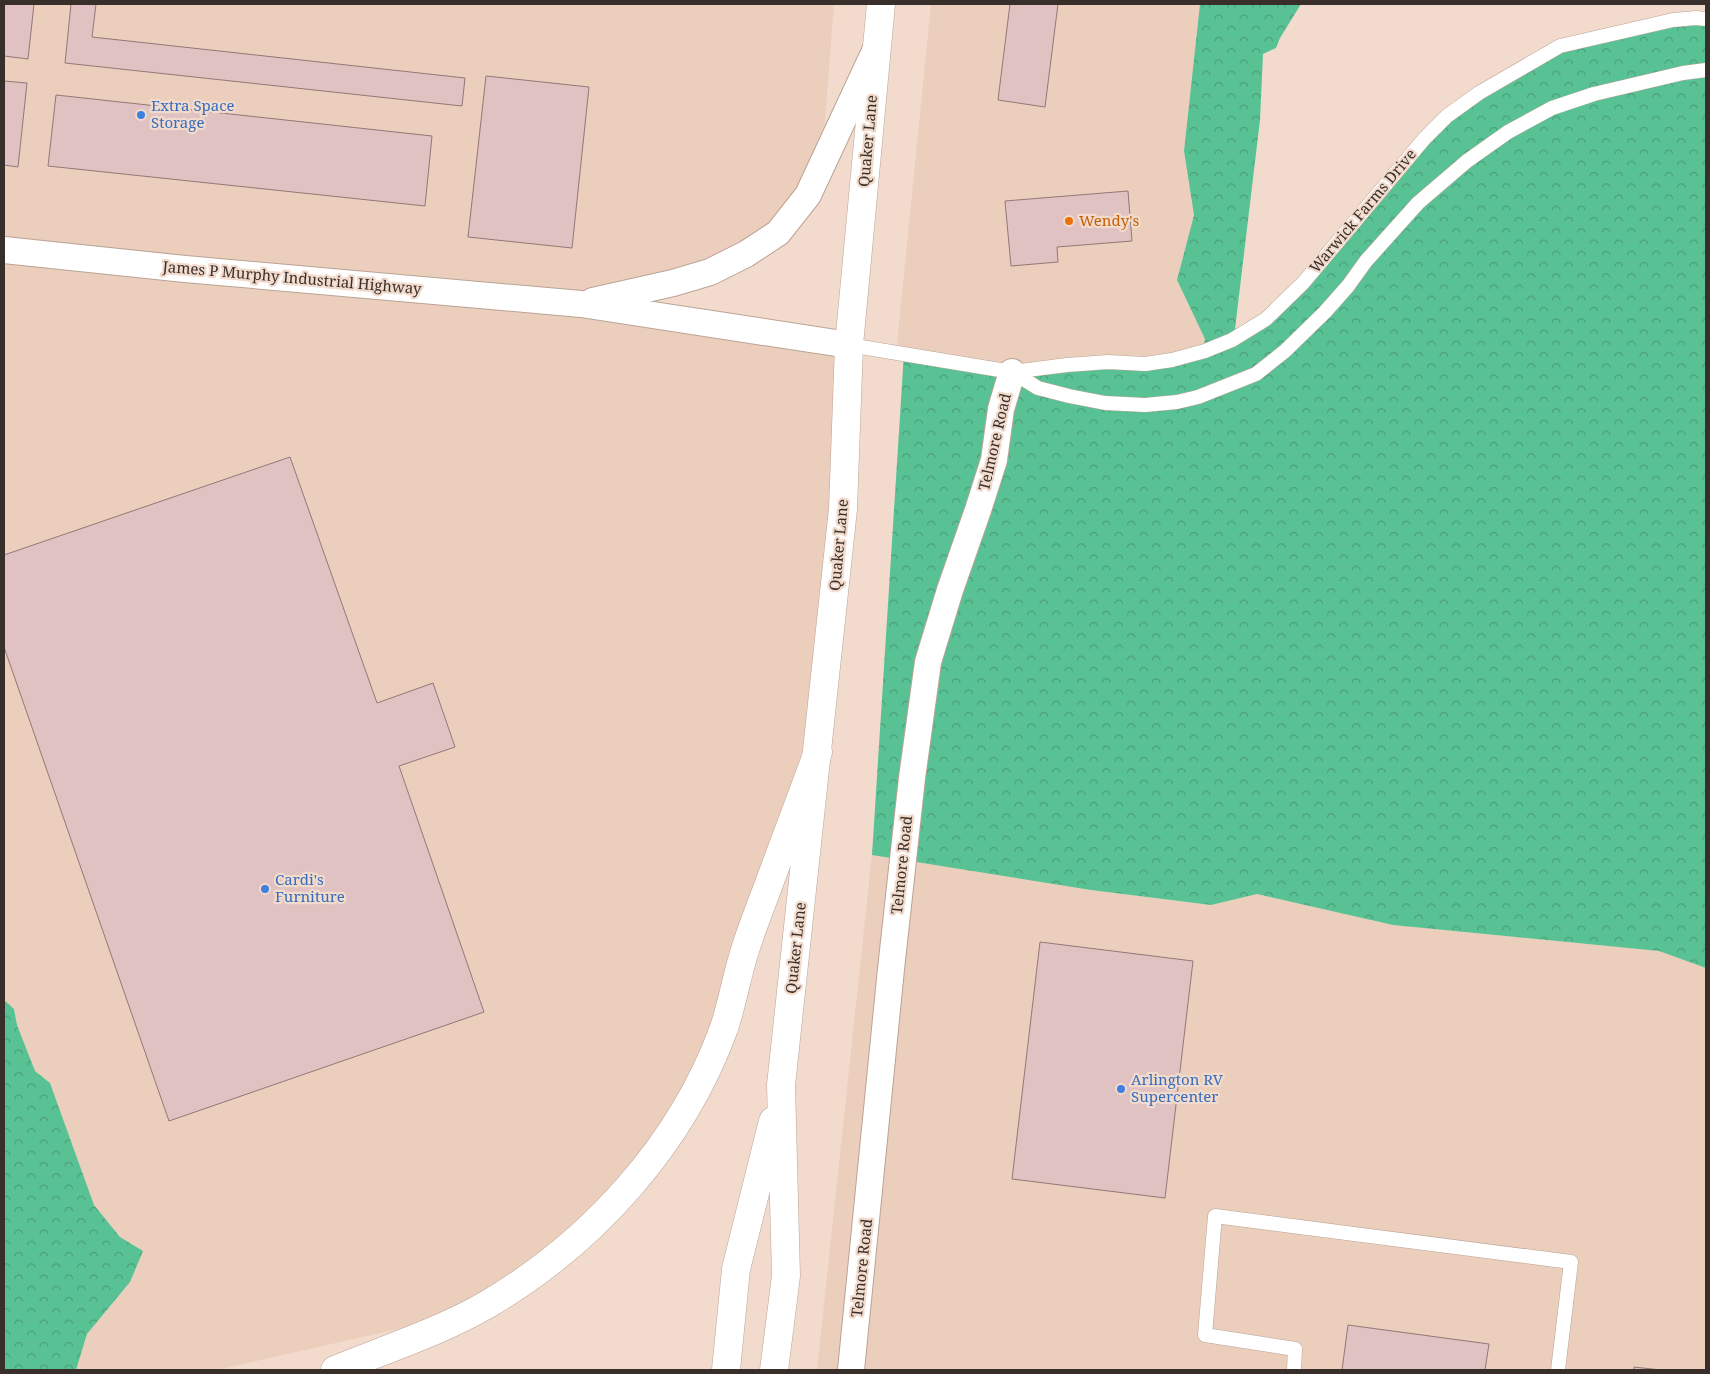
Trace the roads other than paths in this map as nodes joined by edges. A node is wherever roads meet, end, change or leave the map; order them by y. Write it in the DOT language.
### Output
graph roads {
  1 [pos="881,4"];
  2 [pos="1706,19"];
  3 [pos="877,46"];
  4 [pos="1706,70"];
  5 [pos="4,250"];
  6 [pos="581,304"];
  7 [pos="849,345"];
  8 [pos="1012,372"];
  9 [pos="818,752"];
  10 [pos="781,1085"];
  11 [pos="335,1370"];
  12 [pos="726,1370"];
  13 [pos="774,1370"];
  14 [pos="851,1370"];
  15 [pos="1294,1370"];
  16 [pos="1558,1370"];
  1 -- 3 [label="main road, Quaker Lane"];
  2 -- 8 [label="lane, Warwick Farms Drive"];
  3 -- 6 [label="street, James P Murphy Industrial Highway"];
  3 -- 7 [label="main road, Quaker Lane"];
  4 -- 8 [label="lane, Warwick Farms Drive"];
  5 -- 6 [label="street, James P Murphy Industrial Highway"];
  6 -- 7 [label="street, James P Murphy Industrial Highway"];
  7 -- 8 [label="lane, Warwick Farms Drive"];
  7 -- 9 [label="main road, Quaker Lane"];
  8 -- 14 [label="street, Telmore Road"];
  9 -- 10 [label="main road, Quaker Lane"];
  9 -- 11 [label="main road"];
  10 -- 12 [label="main road, Quaker Lane"];
  10 -- 13 [label="main road, Quaker Lane"];
  15 -- 16 [label="lane"];
}
